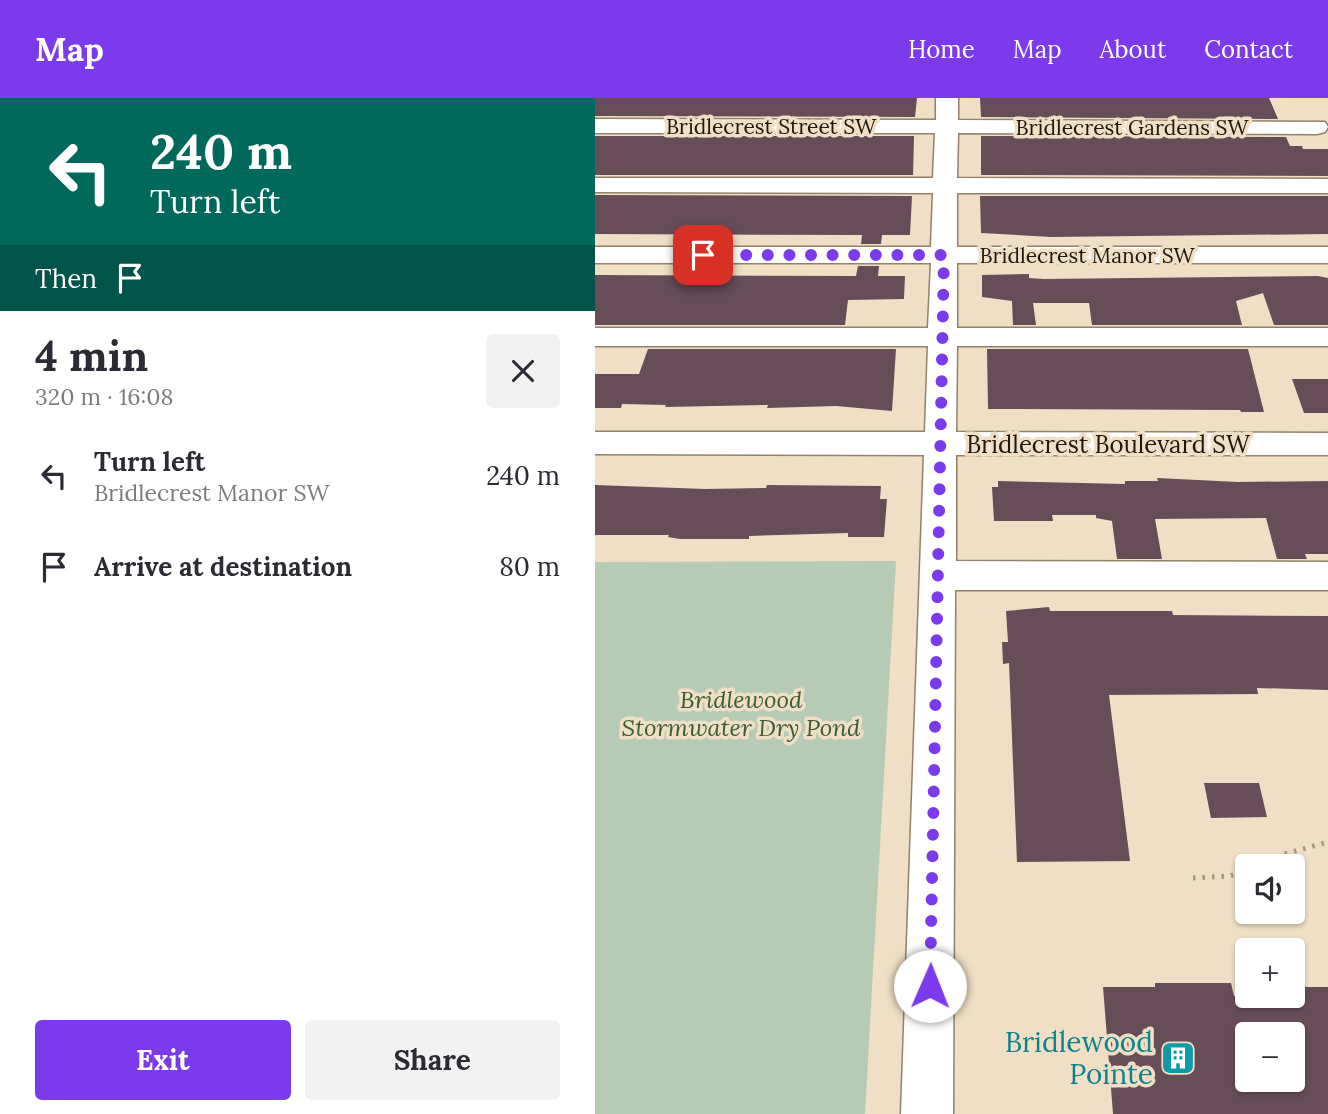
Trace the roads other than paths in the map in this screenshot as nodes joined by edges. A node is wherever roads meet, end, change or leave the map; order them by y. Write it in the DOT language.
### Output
graph roads {
  1 [pos="946,112"];
  2 [pos="595,127"];
  3 [pos="1317,127"];
  4 [pos="595,186"];
  5 [pos="945,186"];
  6 [pos="1328,186"];
  7 [pos="595,255"];
  8 [pos="944,255"];
  9 [pos="1328,255"];
  10 [pos="595,337"];
  11 [pos="942,337"];
  12 [pos="1328,337"];
  13 [pos="595,443"];
  14 [pos="940,444"];
  15 [pos="1328,444"];
  16 [pos="937,575"];
  17 [pos="1328,576"];
  18 [pos="927,1114"];
  1 -- 2 [label="street, Bridlecrest Street SW"];
  1 -- 3 [label="street, Bridlecrest Gardens SW"];
  1 -- 5 [label="street"];
  4 -- 5 [label="street"];
  5 -- 6 [label="street"];
  5 -- 8 [label="street"];
  7 -- 8 [label="street, Bridlecrest Manor SW"];
  8 -- 9 [label="street, Bridlecrest Manor SW"];
  8 -- 11 [label="street"];
  10 -- 11 [label="street"];
  11 -- 12 [label="street"];
  11 -- 14 [label="street"];
  13 -- 14 [label="street, Bridlecrest Boulevard SW"];
  14 -- 15 [label="street, Bridlecrest Boulevard SW"];
  14 -- 16 [label="street"];
  16 -- 17 [label="street"];
  16 -- 18 [label="street"];
}
